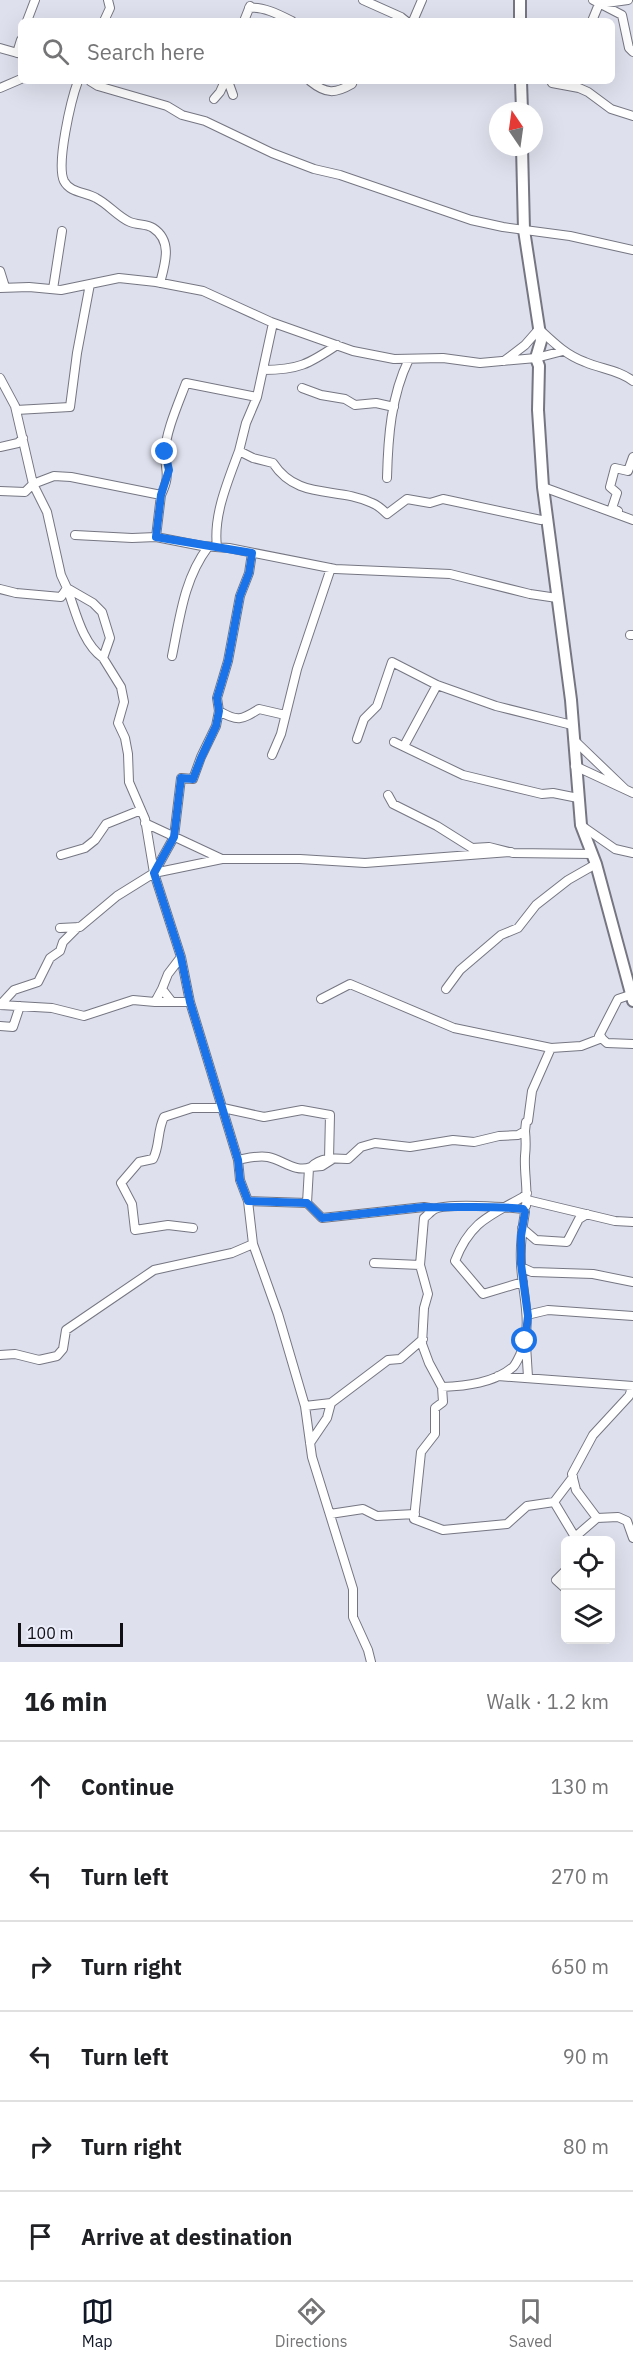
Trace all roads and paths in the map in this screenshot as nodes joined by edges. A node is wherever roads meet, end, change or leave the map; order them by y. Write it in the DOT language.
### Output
graph roads {
  1 [pos="35,0"];
  2 [pos="108,0"];
  3 [pos="363,0"];
  4 [pos="422,0"];
  5 [pos="520,0"];
  6 [pos="628,0"];
  7 [pos="596,2"];
  8 [pos="390,17"];
  9 [pos="28,18"];
  10 [pos="105,18"];
  11 [pos="245,18"];
  12 [pos="284,18"];
  13 [pos="414,18"];
  14 [pos="520,18"];
  15 [pos="593,18"];
  16 [pos="0,48"];
  17 [pos="633,52"];
  18 [pos="18,54"];
  19 [pos="18,80"];
  20 [pos="77,84"];
  21 [pos="95,84"];
  22 [pos="224,84"];
  23 [pos="228,84"];
  24 [pos="314,84"];
  25 [pos="352,84"];
  26 [pos="523,84"];
  27 [pos="555,84"];
  28 [pos="0,88"];
  29 [pos="233,95"];
  30 [pos="214,99"];
  31 [pos="522,102"];
  32 [pos="633,116"];
  33 [pos="522,156"];
  34 [pos="524,230"];
  35 [pos="62,231"];
  36 [pos="633,250"];
  37 [pos="0,271"];
  38 [pos="160,283"];
  39 [pos="90,284"];
  40 [pos="2,287"];
  41 [pos="52,289"];
  42 [pos="273,323"];
  43 [pos="539,329"];
  44 [pos="337,345"];
  45 [pos="563,351"];
  46 [pos="537,358"];
  47 [pos="409,359"];
  48 [pos="503,361"];
  49 [pos="263,370"];
  50 [pos="0,378"];
  51 [pos="633,381"];
  52 [pos="303,388"];
  53 [pos="257,397"];
  54 [pos="394,407"];
  55 [pos="16,410"];
  56 [pos="23,438"];
  57 [pos="0,447"];
  58 [pos="239,451"];
  59 [pos="633,458"];
  60 [pos="387,478"];
  61 [pos="33,484"];
  62 [pos="543,487"];
  63 [pos="0,491"];
  64 [pos="161,495"];
  65 [pos="548,519"];
  66 [pos="633,519"];
  67 [pos="75,535"];
  68 [pos="156,537"];
  69 [pos="212,547"];
  70 [pos="252,553"];
  71 [pos="331,568"];
  72 [pos="67,588"];
  73 [pos="0,589"];
  74 [pos="557,598"];
  75 [pos="172,656"];
  76 [pos="103,657"];
  77 [pos="437,685"];
  78 [pos="219,711"];
  79 [pos="285,715"];
  80 [pos="573,725"];
  81 [pos="357,739"];
  82 [pos="573,740"];
  83 [pos="394,742"];
  84 [pos="404,746"];
  85 [pos="272,755"];
  86 [pos="575,766"];
  87 [pos="629,791"];
  88 [pos="388,795"];
  89 [pos="578,798"];
  90 [pos="141,810"];
  91 [pos="146,823"];
  92 [pos="581,825"];
  93 [pos="174,837"];
  94 [pos="511,852"];
  95 [pos="633,853"];
  96 [pos="61,855"];
  97 [pos="222,859"];
  98 [pos="594,859"];
  99 [pos="154,873"];
  100 [pos="78,927"];
  101 [pos="60,928"];
  102 [pos="181,957"];
  103 [pos="162,989"];
  104 [pos="446,989"];
  105 [pos="630,998"];
  106 [pos="321,999"];
  107 [pos="155,1002"];
  108 [pos="172,1002"];
  109 [pos="190,1002"];
  110 [pos="20,1006"];
  111 [pos="0,1026"];
  112 [pos="602,1038"];
  113 [pos="633,1044"];
  114 [pos="551,1048"];
  115 [pos="223,1108"];
  116 [pos="525,1131"];
  117 [pos="331,1159"];
  118 [pos="238,1160"];
  119 [pos="310,1168"];
  120 [pos="528,1191"];
  121 [pos="527,1200"];
  122 [pos="248,1201"];
  123 [pos="307,1203"];
  124 [pos="505,1207"];
  125 [pos="435,1209"];
  126 [pos="523,1209"];
  127 [pos="586,1214"];
  128 [pos="633,1222"];
  129 [pos="193,1228"];
  130 [pos="522,1228"];
  131 [pos="253,1244"];
  132 [pos="374,1263"];
  133 [pos="420,1264"];
  134 [pos="521,1267"];
  135 [pos="523,1282"];
  136 [pos="633,1282"];
  137 [pos="527,1315"];
  138 [pos="633,1316"];
  139 [pos="423,1339"];
  140 [pos="525,1341"];
  141 [pos="0,1355"];
  142 [pos="496,1376"];
  143 [pos="528,1377"];
  144 [pos="633,1386"];
  145 [pos="442,1387"];
  146 [pos="331,1403"];
  147 [pos="305,1406"];
  148 [pos="310,1443"];
  149 [pos="573,1477"];
  150 [pos="554,1502"];
  151 [pos="330,1514"];
  152 [pos="415,1514"];
  153 [pos="597,1518"];
  154 [pos="573,1536"];
  155 [pos="578,1536"];
  156 [pos="633,1539"];
  157 [pos="371,1662"];
  1 -- 9 [label="street"];
  2 -- 10 [label="street"];
  3 -- 8 [label="street"];
  4 -- 13 [label="street"];
  5 -- 14 [label="street"];
  6 -- 7 [label="street"];
  7 -- 15 [label="street"];
  7 -- 17 [label="street"];
  11 -- 12 [label="street"];
  16 -- 18 [label="street"];
  19 -- 28 [label="street"];
  20 -- 38 [label="street"];
  21 -- 34 [label="street"];
  22 -- 30 [label="street"];
  23 -- 29 [label="street"];
  24 -- 25 [label="street"];
  26 -- 31 [label="street"];
  27 -- 32 [label="street"];
  33 -- 34 [label="street"];
  34 -- 36 [label="street"];
  34 -- 43 [label="street"];
  35 -- 41 [label="street"];
  37 -- 40 [label="street"];
  38 -- 39 [label="street"];
  38 -- 42 [label="street"];
  39 -- 41 [label="street"];
  39 -- 55 [label="street"];
  40 -- 41 [label="street"];
  42 -- 44 [label="street"];
  42 -- 49 [label="street"];
  43 -- 45 [label="street"];
  43 -- 46 [label="street"];
  43 -- 48 [label="street"];
  44 -- 47 [label="street"];
  44 -- 49 [label="street"];
  45 -- 46 [label="street"];
  45 -- 51 [label="street"];
  46 -- 48 [label="street"];
  46 -- 62 [label="street"];
  47 -- 48 [label="street"];
  47 -- 54 [label="street"];
  49 -- 53 [label="street"];
  50 -- 55 [label="street"];
  52 -- 54 [label="street"];
  53 -- 58 [label="street"];
  53 -- 64 [label="street"];
  54 -- 60 [label="street"];
  55 -- 56 [label="street"];
  56 -- 57 [label="street"];
  56 -- 61 [label="street"];
  58 -- 65 [label="street"];
  58 -- 69 [label="street"];
  59 -- 66 [label="street"];
  61 -- 63 [label="street"];
  61 -- 64 [label="street"];
  61 -- 72 [label="street"];
  62 -- 65 [label="street"];
  62 -- 66 [label="street"];
  64 -- 68 [label="street"];
  65 -- 74 [label="street"];
  67 -- 68 [label="street"];
  68 -- 69 [label="street"];
  69 -- 70 [label="street"];
  69 -- 75 [label="street"];
  70 -- 71 [label="street"];
  70 -- 78 [label="street"];
  71 -- 74 [label="street"];
  71 -- 79 [label="street"];
  72 -- 73 [label="street"];
  72 -- 76 [label="street"];
  72 -- 76 [label="street"];
  74 -- 80 [label="street"];
  76 -- 90 [label="street"];
  77 -- 80 [label="street"];
  77 -- 81 [label="street"];
  77 -- 84 [label="street"];
  78 -- 79 [label="street"];
  78 -- 93 [label="street"];
  79 -- 85 [label="street"];
  80 -- 82 [label="street"];
  82 -- 86 [label="street"];
  82 -- 87 [label="street"];
  83 -- 84 [label="street"];
  84 -- 89 [label="street"];
  86 -- 87 [label="street"];
  86 -- 89 [label="street"];
  88 -- 94 [label="street"];
  89 -- 92 [label="street"];
  90 -- 91 [label="street"];
  90 -- 96 [label="street"];
  91 -- 93 [label="street"];
  91 -- 99 [label="street"];
  92 -- 95 [label="street"];
  92 -- 98 [label="street"];
  93 -- 97 [label="street"];
  93 -- 99 [label="street"];
  94 -- 97 [label="street"];
  94 -- 98 [label="street"];
  97 -- 99 [label="street"];
  98 -- 104 [label="street"];
  98 -- 105 [label="street"];
  99 -- 100 [label="street"];
  99 -- 102 [label="street"];
  100 -- 101 [label="street"];
  100 -- 110 [label="street"];
  102 -- 103 [label="street"];
  102 -- 109 [label="street"];
  103 -- 107 [label="street"];
  103 -- 108 [label="street"];
  105 -- 112 [label="street"];
  106 -- 114 [label="street"];
  107 -- 108 [label="street"];
  107 -- 110 [label="street"];
  108 -- 109 [label="street"];
  109 -- 115 [label="street"];
  110 -- 111 [label="street"];
  112 -- 113 [label="street"];
  112 -- 114 [label="street"];
  114 -- 116 [label="street"];
  115 -- 117 [label="street"];
  115 -- 118 [label="street"];
  115 -- 129 [label="street"];
  116 -- 117 [label="street"];
  116 -- 120 [label="street"];
  117 -- 119 [label="street"];
  118 -- 119 [label="street"];
  118 -- 122 [label="street"];
  119 -- 123 [label="street"];
  120 -- 121 [label="street"];
  120 -- 124 [label="street"];
  121 -- 126 [label="street"];
  121 -- 127 [label="street"];
  122 -- 123 [label="street"];
  122 -- 131 [label="street"];
  123 -- 125 [label="street"];
  124 -- 125 [label="street"];
  124 -- 126 [label="street"];
  124 -- 135 [label="street"];
  125 -- 133 [label="street"];
  126 -- 130 [label="street"];
  127 -- 128 [label="street"];
  127 -- 130 [label="street"];
  130 -- 134 [label="street"];
  131 -- 141 [label="street"];
  131 -- 147 [label="street"];
  132 -- 133 [label="street"];
  133 -- 139 [label="street"];
  134 -- 135 [label="street"];
  134 -- 136 [label="street"];
  135 -- 137 [label="street"];
  137 -- 138 [label="street"];
  137 -- 140 [label="street"];
  139 -- 145 [label="street"];
  139 -- 146 [label="street"];
  140 -- 142 [label="street"];
  140 -- 143 [label="street"];
  142 -- 143 [label="street"];
  142 -- 145 [label="street"];
  143 -- 144 [label="street"];
  144 -- 149 [label="street"];
  145 -- 152 [label="street"];
  146 -- 147 [label="street"];
  146 -- 148 [label="street"];
  147 -- 148 [label="street"];
  148 -- 151 [label="street"];
  149 -- 150 [label="street"];
  149 -- 153 [label="street"];
  150 -- 152 [label="street"];
  150 -- 154 [label="street"];
  151 -- 152 [label="street"];
  151 -- 157 [label="street"];
  153 -- 155 [label="street"];
  153 -- 156 [label="street"];
}
